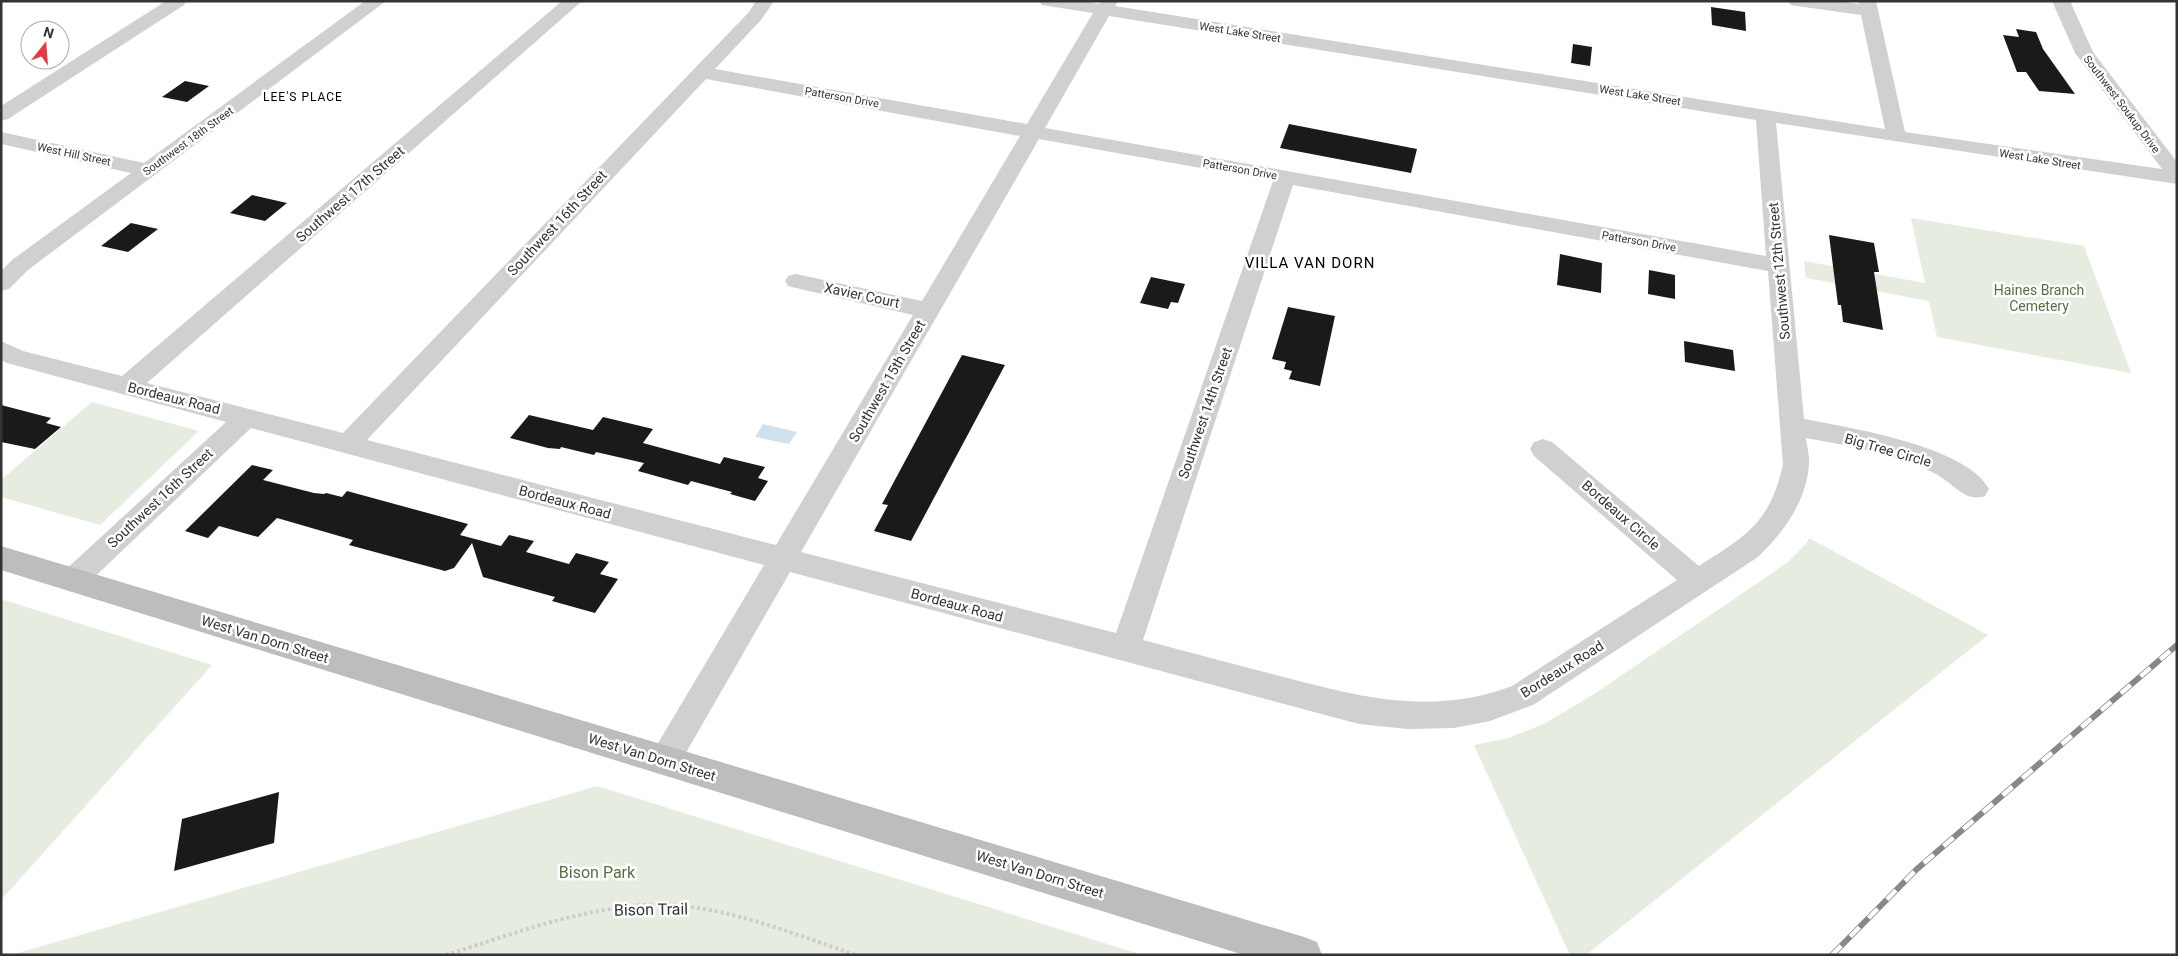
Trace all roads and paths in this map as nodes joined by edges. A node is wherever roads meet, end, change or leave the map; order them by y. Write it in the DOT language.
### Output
graph roads {
  1 [pos="178,1"];
  2 [pos="377,1"];
  3 [pos="573,1"];
  4 [pos="765,1"];
  5 [pos="1048,1"];
  6 [pos="1797,1"];
  7 [pos="2061,1"];
  8 [pos="1106,6"];
  9 [pos="1869,6"];
  10 [pos="701,72"];
  11 [pos="1,115"];
  12 [pos="1765,115"];
  13 [pos="1032,131"];
  14 [pos="1896,136"];
  15 [pos="1,138"];
  16 [pos="148,170"];
  17 [pos="1285,177"];
  18 [pos="2177,177"];
  19 [pos="1779,266"];
  20 [pos="796,281"];
  21 [pos="1,284"];
  22 [pos="928,310"];
  23 [pos="1,349"];
  24 [pos="127,386"];
  25 [pos="247,417"];
  26 [pos="1794,426"];
  27 [pos="348,444"];
  28 [pos="1543,449"];
  29 [pos="1976,489"];
  30 [pos="1,558"];
  31 [pos="783,559"];
  32 [pos="73,580"];
  33 [pos="1698,582"];
  34 [pos="1125,649"];
  35 [pos="665,760"];
  36 [pos="446,955"];
  37 [pos="856,955"];
  38 [pos="1304,955"];
  1 -- 11 [label="street"];
  2 -- 16 [label="street, Southwest 18th Street"];
  3 -- 24 [label="street, Southwest 17th Street"];
  4 -- 10 [label="street, Southwest 16th Street"];
  5 -- 8 [label="street, West Lake Street"];
  6 -- 9 [label="street"];
  7 -- 18 [label="street, Southwest Soukup Drive"];
  8 -- 12 [label="street, West Lake Street"];
  8 -- 13 [label="street, Southwest 15th Street"];
  9 -- 14 [label="street"];
  10 -- 13 [label="street, Patterson Drive"];
  10 -- 27 [label="street, Southwest 16th Street"];
  12 -- 14 [label="street, West Lake Street"];
  12 -- 19 [label="street, Southwest 12th Street"];
  13 -- 17 [label="street, Patterson Drive"];
  13 -- 22 [label="street, Southwest 15th Street"];
  14 -- 18 [label="street, West Lake Street"];
  15 -- 16 [label="street, West Hill Street"];
  16 -- 21 [label="street, Southwest 18th Street"];
  17 -- 19 [label="street, Patterson Drive"];
  17 -- 34 [label="street, Southwest 14th Street"];
  19 -- 26 [label="street, Southwest 12th Street"];
  20 -- 22 [label="street, Xavier Court"];
  22 -- 31 [label="street, Southwest 15th Street"];
  23 -- 24 [label="street, Bordeaux Road"];
  24 -- 25 [label="street, Bordeaux Road"];
  25 -- 27 [label="street, Bordeaux Road"];
  25 -- 32 [label="street, Southwest 16th Street"];
  26 -- 29 [label="street, Big Tree Circle"];
  26 -- 33 [label="street, Bordeaux Road"];
  27 -- 31 [label="street, Bordeaux Road"];
  28 -- 33 [label="street, Bordeaux Circle"];
  30 -- 32 [label="main road, West Van Dorn Street"];
  31 -- 34 [label="street, Bordeaux Road"];
  31 -- 35 [label="street, Southwest 15th Street"];
  32 -- 35 [label="main road, West Van Dorn Street"];
  33 -- 34 [label="street, Bordeaux Road"];
  35 -- 38 [label="main road, West Van Dorn Street"];
  36 -- 37 [label="path, Bison Trail"];
}
